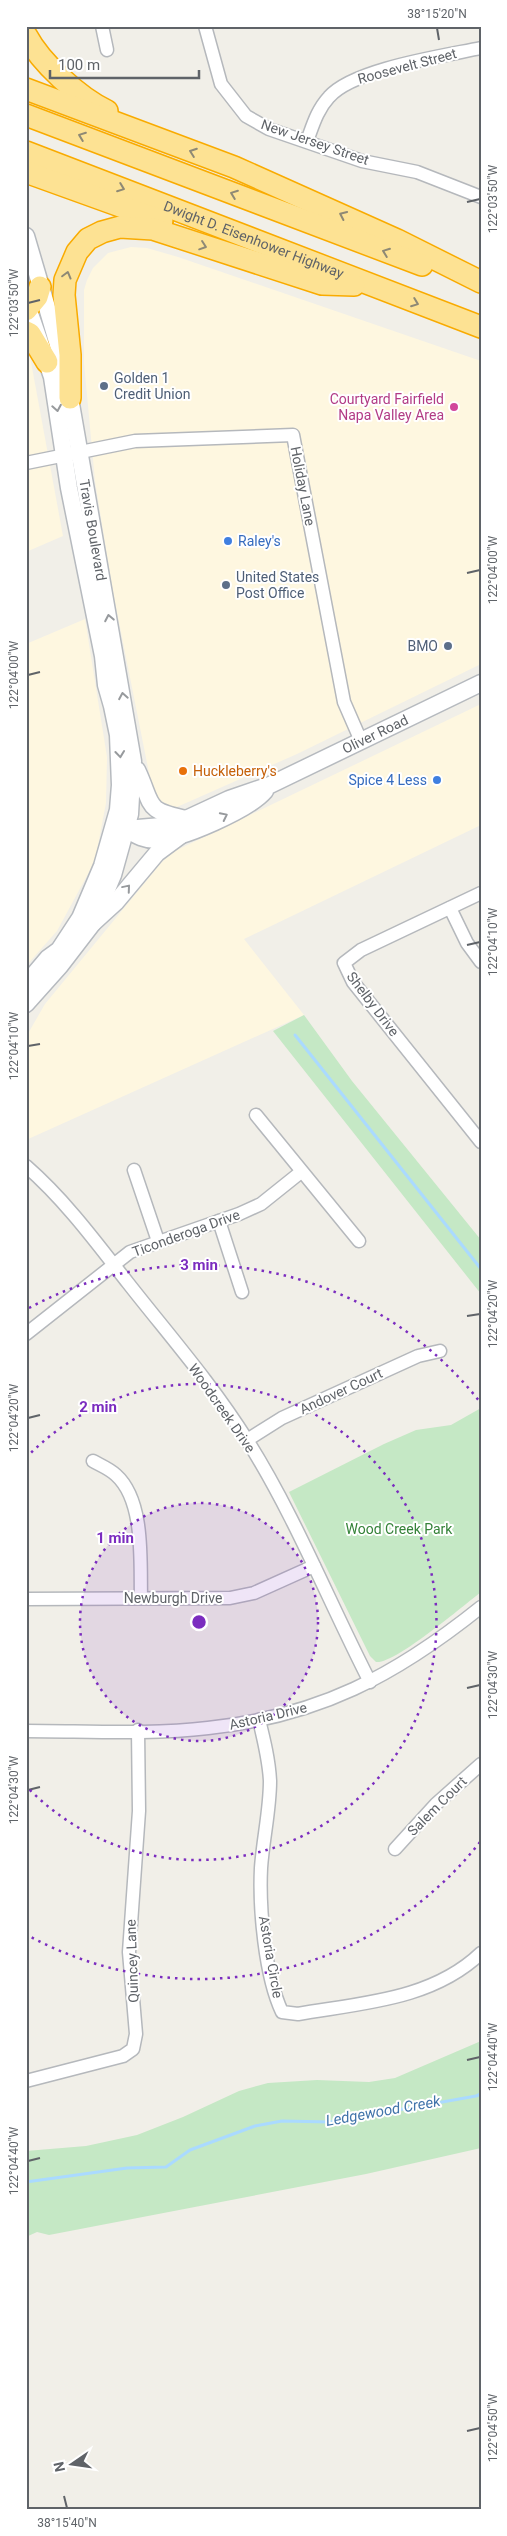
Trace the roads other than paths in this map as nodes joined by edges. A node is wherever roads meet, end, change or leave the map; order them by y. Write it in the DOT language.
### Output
graph roads {
  1 [pos="102,26"];
  2 [pos="205,26"];
  3 [pos="26,35"];
  4 [pos="481,48"];
  5 [pos="107,50"];
  6 [pos="26,89"];
  7 [pos="26,115"];
  8 [pos="147,135"];
  9 [pos="307,141"];
  10 [pos="26,152"];
  11 [pos="26,172"];
  12 [pos="481,197"];
  13 [pos="192,218"];
  14 [pos="26,236"];
  15 [pos="481,282"];
  16 [pos="369,285"];
  17 [pos="481,287"];
  18 [pos="30,302"];
  19 [pos="481,327"];
  20 [pos="26,332"];
  21 [pos="47,362"];
  22 [pos="70,398"];
  23 [pos="72,454"];
  24 [pos="26,464"];
  25 [pos="481,683"];
  26 [pos="361,741"];
  27 [pos="133,760"];
  28 [pos="270,785"];
  29 [pos="187,819"];
  30 [pos="120,828"];
  31 [pos="180,836"];
  32 [pos="481,893"];
  33 [pos="450,908"];
  34 [pos="94,923"];
  35 [pos="481,962"];
  36 [pos="26,984"];
  37 [pos="26,1004"];
  38 [pos="256,1115"];
  39 [pos="480,1140"];
  40 [pos="26,1166"];
  41 [pos="134,1170"];
  42 [pos="301,1172"];
  43 [pos="219,1221"];
  44 [pos="158,1241"];
  45 [pos="359,1241"];
  46 [pos="113,1265"];
  47 [pos="242,1292"];
  48 [pos="26,1334"];
  49 [pos="440,1351"];
  50 [pos="247,1440"];
  51 [pos="92,1461"];
  52 [pos="314,1566"];
  53 [pos="26,1598"];
  54 [pos="141,1598"];
  55 [pos="481,1607"];
  56 [pos="370,1682"];
  57 [pos="259,1720"];
  58 [pos="138,1730"];
  59 [pos="26,1731"];
  60 [pos="481,1764"];
  61 [pos="395,1849"];
  62 [pos="481,1952"];
  63 [pos="26,2081"];
  1 -- 5 [label="street"];
  2 -- 9 [label="street, New Jersey Street"];
  3 -- 8 [label="highway"];
  4 -- 9 [label="street, Roosevelt Street"];
  6 -- 8 [label="highway"];
  17 -- 7 [label="highway, one-way"];
  15 -- 8 [label="highway, one-way"];
  9 -- 12 [label="street, New Jersey Street"];
  10 -- 13 [label="highway, Dwight D. Eisenhower Highway, one-way"];
  11 -- 13 [label="highway"];
  13 -- 16 [label="highway, Dwight D. Eisenhower Highway"];
  14 -- 18 [label="street, Travis Boulevard"];
  16 -- 19 [label="highway, Dwight D. Eisenhower Highway, one-way"];
  22 -- 16 [label="highway, one-way"];
  18 -- 21 [label="street, Travis Boulevard"];
  18 -- 22 [label="street, Travis Boulevard"];
  20 -- 21 [label="highway"];
  21 -- 23 [label="street, Travis Boulevard, one-way"];
  22 -- 23 [label="street, Travis Boulevard"];
  23 -- 24 [label="street, Holiday Lane"];
  23 -- 26 [label="street, Holiday Lane"];
  27 -- 23 [label="street, Travis Boulevard, one-way"];
  23 -- 30 [label="street, Travis Boulevard, one-way"];
  25 -- 26 [label="street, Oliver Road"];
  26 -- 28 [label="street, Oliver Road"];
  27 -- 29 [label="street"];
  27 -- 30 [label="street, Travis Boulevard"];
  28 -- 29 [label="street, Oliver Road"];
  31 -- 28 [label="street, Oliver Road, one-way"];
  29 -- 30 [label="street, Oliver Road"];
  30 -- 31 [label="street, Oliver Road"];
  30 -- 34 [label="street, Oliver Road"];
  30 -- 36 [label="street"];
  34 -- 31 [label="street, Oliver Road, one-way"];
  32 -- 33 [label="street, Shelby Drive"];
  33 -- 35 [label="street"];
  33 -- 39 [label="street, Shelby Drive"];
  34 -- 37 [label="street, Oliver Road"];
  38 -- 42 [label="street"];
  40 -- 46 [label="street, Woodcreek Drive"];
  41 -- 44 [label="street"];
  42 -- 43 [label="street, Ticonderoga Drive"];
  42 -- 45 [label="street"];
  43 -- 44 [label="street, Ticonderoga Drive"];
  43 -- 47 [label="street"];
  44 -- 46 [label="street, Ticonderoga Drive"];
  46 -- 48 [label="street, Ticonderoga Drive"];
  46 -- 50 [label="street, Woodcreek Drive"];
  49 -- 50 [label="street, Andover Court"];
  50 -- 52 [label="street, Woodcreek Drive"];
  51 -- 54 [label="street"];
  52 -- 54 [label="street, Newburgh Drive"];
  52 -- 56 [label="street, Woodcreek Drive"];
  53 -- 54 [label="street, Newburgh Drive"];
  55 -- 56 [label="street, Astoria Drive"];
  56 -- 57 [label="street, Astoria Drive"];
  57 -- 58 [label="street, Astoria Drive"];
  57 -- 62 [label="street, Astoria Circle"];
  58 -- 59 [label="street, Astoria Drive"];
  58 -- 63 [label="street, Quincey Lane"];
  60 -- 61 [label="street, Salem Court"];
}
